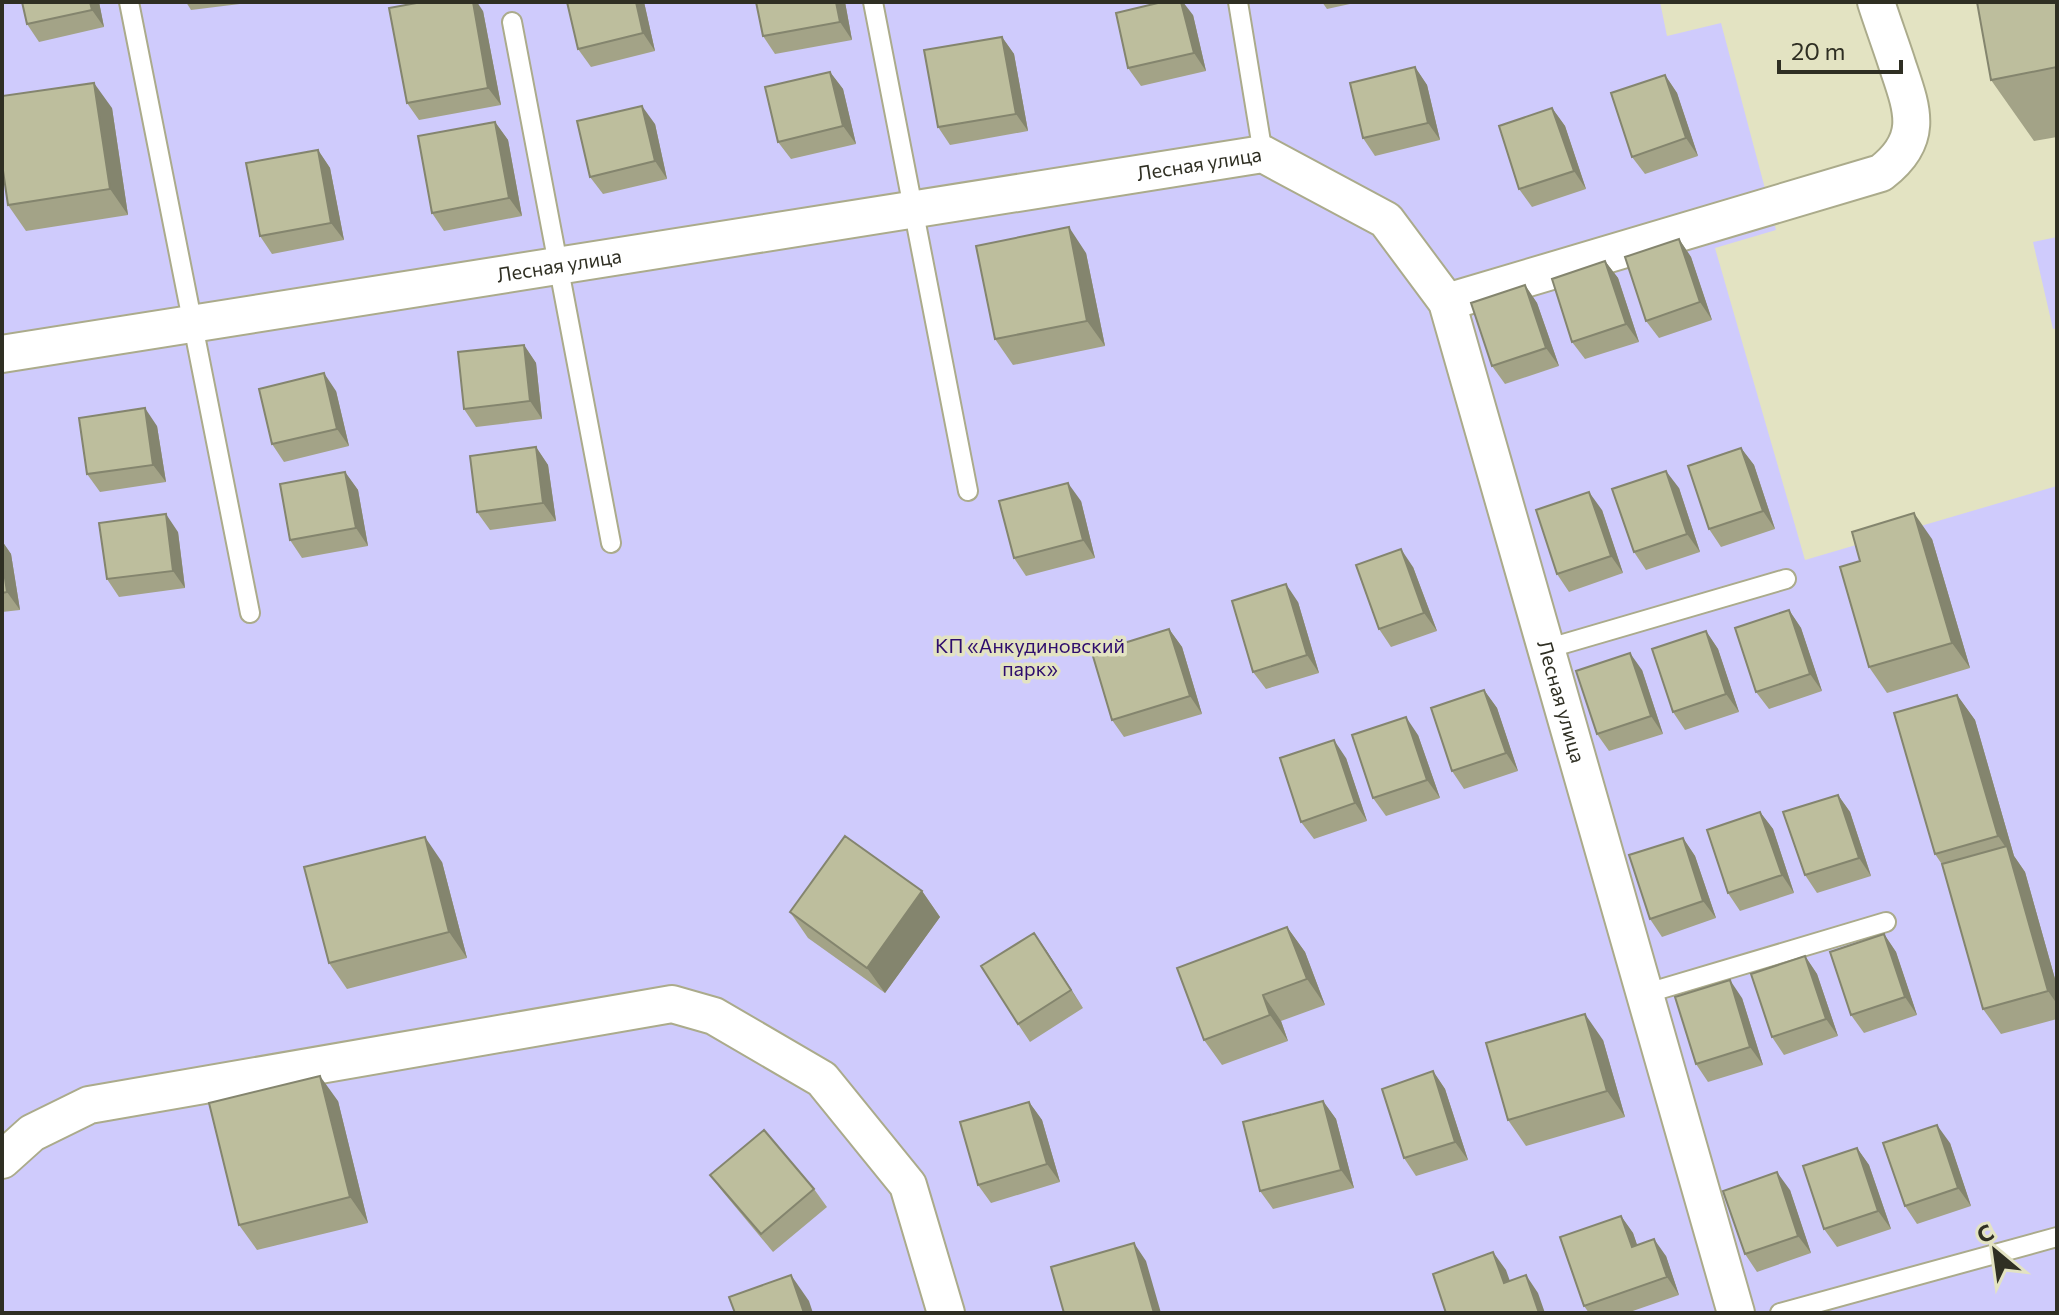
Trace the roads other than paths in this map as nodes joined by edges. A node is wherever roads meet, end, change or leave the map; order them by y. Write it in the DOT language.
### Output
graph roads {
  1 [pos="129,2"];
  2 [pos="873,2"];
  3 [pos="1238,2"];
  4 [pos="1876,2"];
  5 [pos="512,22"];
  6 [pos="1263,154"];
  7 [pos="914,209"];
  8 [pos="559,266"];
  9 [pos="1447,302"];
  10 [pos="193,324"];
  11 [pos="2,354"];
  12 [pos="968,491"];
  13 [pos="611,543"];
  14 [pos="1786,579"];
  15 [pos="250,613"];
  16 [pos="1546,649"];
  17 [pos="1886,922"];
  18 [pos="1644,994"];
  19 [pos="2,1160"];
  20 [pos="2057,1237"];
  21 [pos="946,1313"];
  22 [pos="1736,1313"];
  23 [pos="1780,1313"];
  1 -- 10 [label="lane"];
  2 -- 7 [label="lane"];
  3 -- 6 [label="lane"];
  4 -- 9 [label="street"];
  5 -- 8 [label="lane"];
  6 -- 7 [label="street, Лесная улица"];
  6 -- 9 [label="street, Лесная улица"];
  7 -- 8 [label="street, Лесная улица"];
  7 -- 12 [label="lane"];
  8 -- 10 [label="street, Лесная улица"];
  8 -- 13 [label="lane"];
  9 -- 16 [label="street, Лесная улица"];
  10 -- 11 [label="street, Лесная улица"];
  10 -- 15 [label="lane"];
  14 -- 16 [label="lane"];
  16 -- 18 [label="street, Лесная улица"];
  17 -- 18 [label="lane"];
  18 -- 22 [label="street, Лесная улица"];
  19 -- 21 [label="street"];
  20 -- 23 [label="lane"];
}
